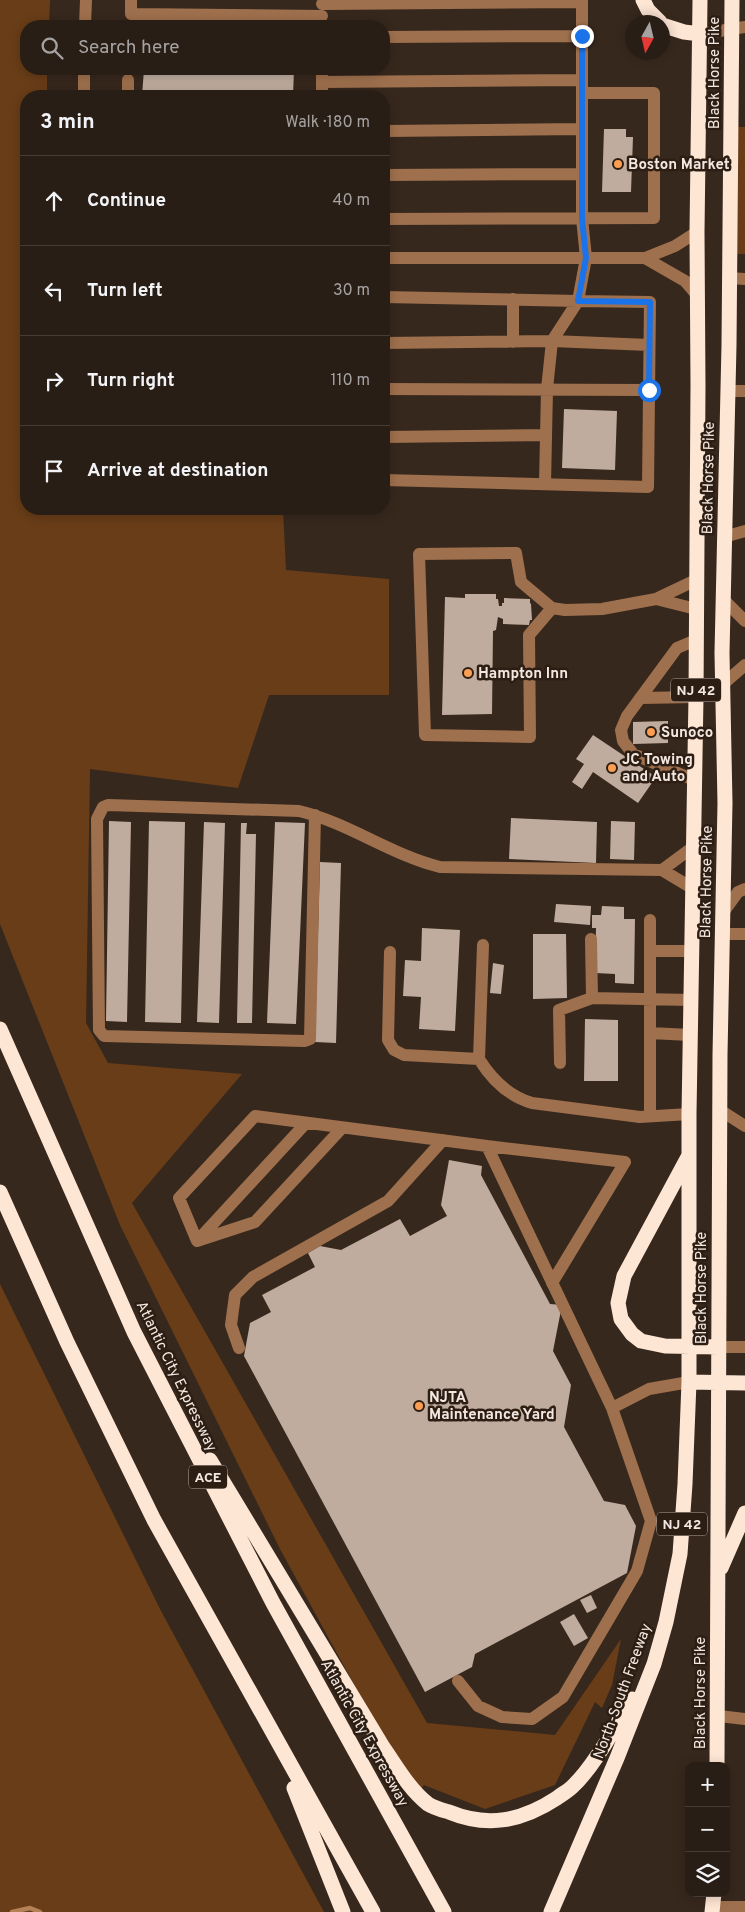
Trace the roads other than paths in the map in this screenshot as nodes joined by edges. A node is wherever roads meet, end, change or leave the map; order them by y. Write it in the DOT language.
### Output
graph roads {
  1 [pos="86,0"];
  2 [pos="131,0"];
  3 [pos="643,0"];
  4 [pos="700,0"];
  5 [pos="732,0"];
  6 [pos="582,1"];
  7 [pos="322,12"];
  8 [pos="653,15"];
  9 [pos="85,20"];
  10 [pos="670,27"];
  11 [pos="738,27"];
  12 [pos="700,34"];
  13 [pos="582,36"];
  14 [pos="390,37"];
  15 [pos="84,75"];
  16 [pos="322,75"];
  17 [pos="128,80"];
  18 [pos="582,80"];
  19 [pos="84,90"];
  20 [pos="128,90"];
  21 [pos="322,90"];
  22 [pos="582,93"];
  23 [pos="582,129"];
  24 [pos="390,131"];
  25 [pos="582,174"];
  26 [pos="390,175"];
  27 [pos="582,218"];
  28 [pos="390,219"];
  29 [pos="697,232"];
  30 [pos="390,258"];
  31 [pos="586,258"];
  32 [pos="645,258"];
  33 [pos="730,278"];
  34 [pos="745,279"];
  35 [pos="697,295"];
  36 [pos="390,297"];
  37 [pos="513,299"];
  38 [pos="578,301"];
  39 [pos="552,341"];
  40 [pos="513,342"];
  41 [pos="390,343"];
  42 [pos="649,345"];
  43 [pos="390,389"];
  44 [pos="547,389"];
  45 [pos="649,390"];
  46 [pos="728,391"];
  47 [pos="745,391"];
  48 [pos="546,435"];
  49 [pos="390,437"];
  50 [pos="390,480"];
  51 [pos="545,484"];
  52 [pos="745,531"];
  53 [pos="724,537"];
  54 [pos="696,580"];
  55 [pos="656,599"];
  56 [pos="723,600"];
  57 [pos="552,608"];
  58 [pos="696,609"];
  59 [pos="745,621"];
  60 [pos="696,640"];
  61 [pos="745,665"];
  62 [pos="722,685"];
  63 [pos="696,697"];
  64 [pos="640,698"];
  65 [pos="694,780"];
  66 [pos="314,815"];
  67 [pos="693,847"];
  68 [pos="662,870"];
  69 [pos="692,888"];
  70 [pos="745,889"];
  71 [pos="722,914"];
  72 [pos="650,920"];
  73 [pos="722,934"];
  74 [pos="745,934"];
  75 [pos="592,939"];
  76 [pos="483,945"];
  77 [pos="650,951"];
  78 [pos="691,951"];
  79 [pos="390,952"];
  80 [pos="592,998"];
  81 [pos="650,999"];
  82 [pos="690,1000"];
  83 [pos="0,1029"];
  84 [pos="650,1034"];
  85 [pos="690,1035"];
  86 [pos="480,1060"];
  87 [pos="560,1063"];
  88 [pos="720,1110"];
  89 [pos="689,1114"];
  90 [pos="650,1116"];
  91 [pos="306,1123"];
  92 [pos="745,1126"];
  93 [pos="342,1128"];
  94 [pos="443,1140"];
  95 [pos="487,1146"];
  96 [pos="689,1156"];
  97 [pos="0,1192"];
  98 [pos="197,1240"];
  99 [pos="552,1283"];
  100 [pos="134,1332"];
  101 [pos="689,1347"];
  102 [pos="718,1347"];
  103 [pos="745,1347"];
  104 [pos="239,1348"];
  105 [pos="689,1382"];
  106 [pos="718,1383"];
  107 [pos="745,1383"];
  108 [pos="612,1408"];
  109 [pos="745,1513"];
  110 [pos="718,1577"];
  111 [pos="654,1664"];
  112 [pos="458,1681"];
  113 [pos="258,1706"];
  114 [pos="719,1716"];
  115 [pos="745,1719"];
  116 [pos="717,1762"];
  117 [pos="715,1904"];
  118 [pos="745,1907"];
  119 [pos="343,1912"];
  120 [pos="373,1912"];
  121 [pos="444,1912"];
  122 [pos="551,1912"];
  1 -- 9 [label="street"];
  2 -- 7 [label="street"];
  3 -- 8 [label="highway"];
  4 -- 12 [label="highway, Black Horse Pike / NJ 42"];
  5 -- 11 [label="highway, Black Horse Pike / NJ 42"];
  6 -- 7 [label="street"];
  6 -- 13 [label="street"];
  10 -- 12 [label="highway"];
  11 -- 12 [label="street"];
  11 -- 33 [label="highway, Black Horse Pike / NJ 42"];
  12 -- 29 [label="highway, Black Horse Pike / NJ 42"];
  13 -- 14 [label="street"];
  13 -- 18 [label="street"];
  15 -- 19 [label="street"];
  16 -- 18 [label="street"];
  16 -- 21 [label="street"];
  17 -- 20 [label="street"];
  18 -- 22 [label="street"];
  22 -- 23 [label="street"];
  22 -- 27 [label="street"];
  23 -- 24 [label="street"];
  23 -- 25 [label="street"];
  25 -- 26 [label="street"];
  25 -- 27 [label="street"];
  27 -- 28 [label="street"];
  27 -- 31 [label="street"];
  29 -- 32 [label="street"];
  29 -- 35 [label="highway, Black Horse Pike / NJ 42"];
  30 -- 31 [label="street"];
  31 -- 32 [label="street"];
  31 -- 38 [label="street"];
  32 -- 35 [label="street"];
  33 -- 34 [label="street"];
  33 -- 46 [label="highway, Black Horse Pike / NJ 42"];
  35 -- 54 [label="highway, Black Horse Pike / NJ 42"];
  36 -- 37 [label="street"];
  37 -- 38 [label="street"];
  37 -- 40 [label="street"];
  38 -- 39 [label="street"];
  38 -- 42 [label="street"];
  39 -- 40 [label="street"];
  39 -- 42 [label="street"];
  39 -- 44 [label="street"];
  40 -- 41 [label="street"];
  42 -- 45 [label="street"];
  43 -- 44 [label="street"];
  44 -- 45 [label="street"];
  44 -- 48 [label="street"];
  45 -- 51 [label="street"];
  46 -- 47 [label="street"];
  46 -- 53 [label="highway, Black Horse Pike / NJ 42"];
  48 -- 49 [label="street"];
  48 -- 51 [label="street"];
  50 -- 51 [label="street"];
  52 -- 53 [label="street"];
  53 -- 56 [label="highway, Black Horse Pike / NJ 42"];
  54 -- 55 [label="street"];
  54 -- 58 [label="highway, Black Horse Pike / NJ 42"];
  55 -- 57 [label="street"];
  55 -- 58 [label="street"];
  56 -- 59 [label="street"];
  56 -- 62 [label="highway, Black Horse Pike / NJ 42"];
  57 -- 57 [label="street"];
  58 -- 60 [label="highway, Black Horse Pike / NJ 42"];
  60 -- 63 [label="highway, Black Horse Pike / NJ 42"];
  60 -- 64 [label="street"];
  61 -- 62 [label="street"];
  62 -- 71 [label="highway, Black Horse Pike / NJ 42"];
  63 -- 64 [label="street"];
  63 -- 65 [label="highway, Black Horse Pike / NJ 42"];
  64 -- 65 [label="street"];
  65 -- 67 [label="highway, Black Horse Pike / NJ 42"];
  66 -- 66 [label="street"];
  66 -- 68 [label="street"];
  67 -- 68 [label="street"];
  67 -- 69 [label="highway, Black Horse Pike / NJ 42"];
  68 -- 69 [label="street"];
  69 -- 78 [label="highway, Black Horse Pike / NJ 42"];
  70 -- 71 [label="street"];
  71 -- 73 [label="highway, Black Horse Pike / NJ 42"];
  72 -- 77 [label="street"];
  73 -- 74 [label="street"];
  73 -- 88 [label="highway, Black Horse Pike / NJ 42"];
  75 -- 80 [label="street"];
  76 -- 86 [label="street"];
  77 -- 78 [label="street"];
  77 -- 81 [label="street"];
  78 -- 82 [label="highway, Black Horse Pike / NJ 42"];
  79 -- 86 [label="street"];
  80 -- 81 [label="street"];
  80 -- 87 [label="street"];
  81 -- 82 [label="street"];
  81 -- 84 [label="street"];
  82 -- 85 [label="highway, Black Horse Pike / NJ 42"];
  83 -- 100 [label="highway, Atlantic City Expressway / ACE"];
  84 -- 85 [label="street"];
  84 -- 90 [label="street"];
  85 -- 89 [label="highway, Black Horse Pike / NJ 42"];
  86 -- 90 [label="street"];
  88 -- 92 [label="street"];
  88 -- 102 [label="highway, Black Horse Pike / NJ 42"];
  89 -- 90 [label="street"];
  89 -- 96 [label="highway, Black Horse Pike / NJ 42"];
  91 -- 93 [label="street"];
  91 -- 98 [label="street"];
  91 -- 98 [label="street"];
  93 -- 94 [label="street"];
  93 -- 98 [label="street"];
  94 -- 95 [label="street"];
  94 -- 104 [label="street"];
  95 -- 99 [label="street"];
  95 -- 99 [label="street"];
  96 -- 101 [label="highway, Black Horse Pike / NJ 42"];
  96 -- 101 [label="highway"];
  97 -- 113 [label="highway"];
  99 -- 108 [label="street"];
  100 -- 111 [label="highway"];
  100 -- 121 [label="highway, Atlantic City Expressway / ACE"];
  101 -- 102 [label="highway"];
  101 -- 105 [label="highway, Black Horse Pike / NJ 42"];
  102 -- 103 [label="street"];
  102 -- 106 [label="highway, Black Horse Pike / NJ 42"];
  105 -- 106 [label="highway"];
  105 -- 108 [label="street"];
  105 -- 111 [label="highway, North-South Freeway / NJ 42"];
  106 -- 107 [label="highway"];
  106 -- 110 [label="highway, Black Horse Pike / NJ 42"];
  108 -- 112 [label="street"];
  109 -- 110 [label="highway"];
  110 -- 114 [label="highway, Black Horse Pike / NJ 42"];
  111 -- 122 [label="highway, North-South Freeway / NJ 42"];
  113 -- 119 [label="highway"];
  113 -- 120 [label="highway"];
  114 -- 115 [label="street"];
  114 -- 116 [label="highway, Black Horse Pike / NJ 42"];
  117 -- 118 [label="street"];
}
